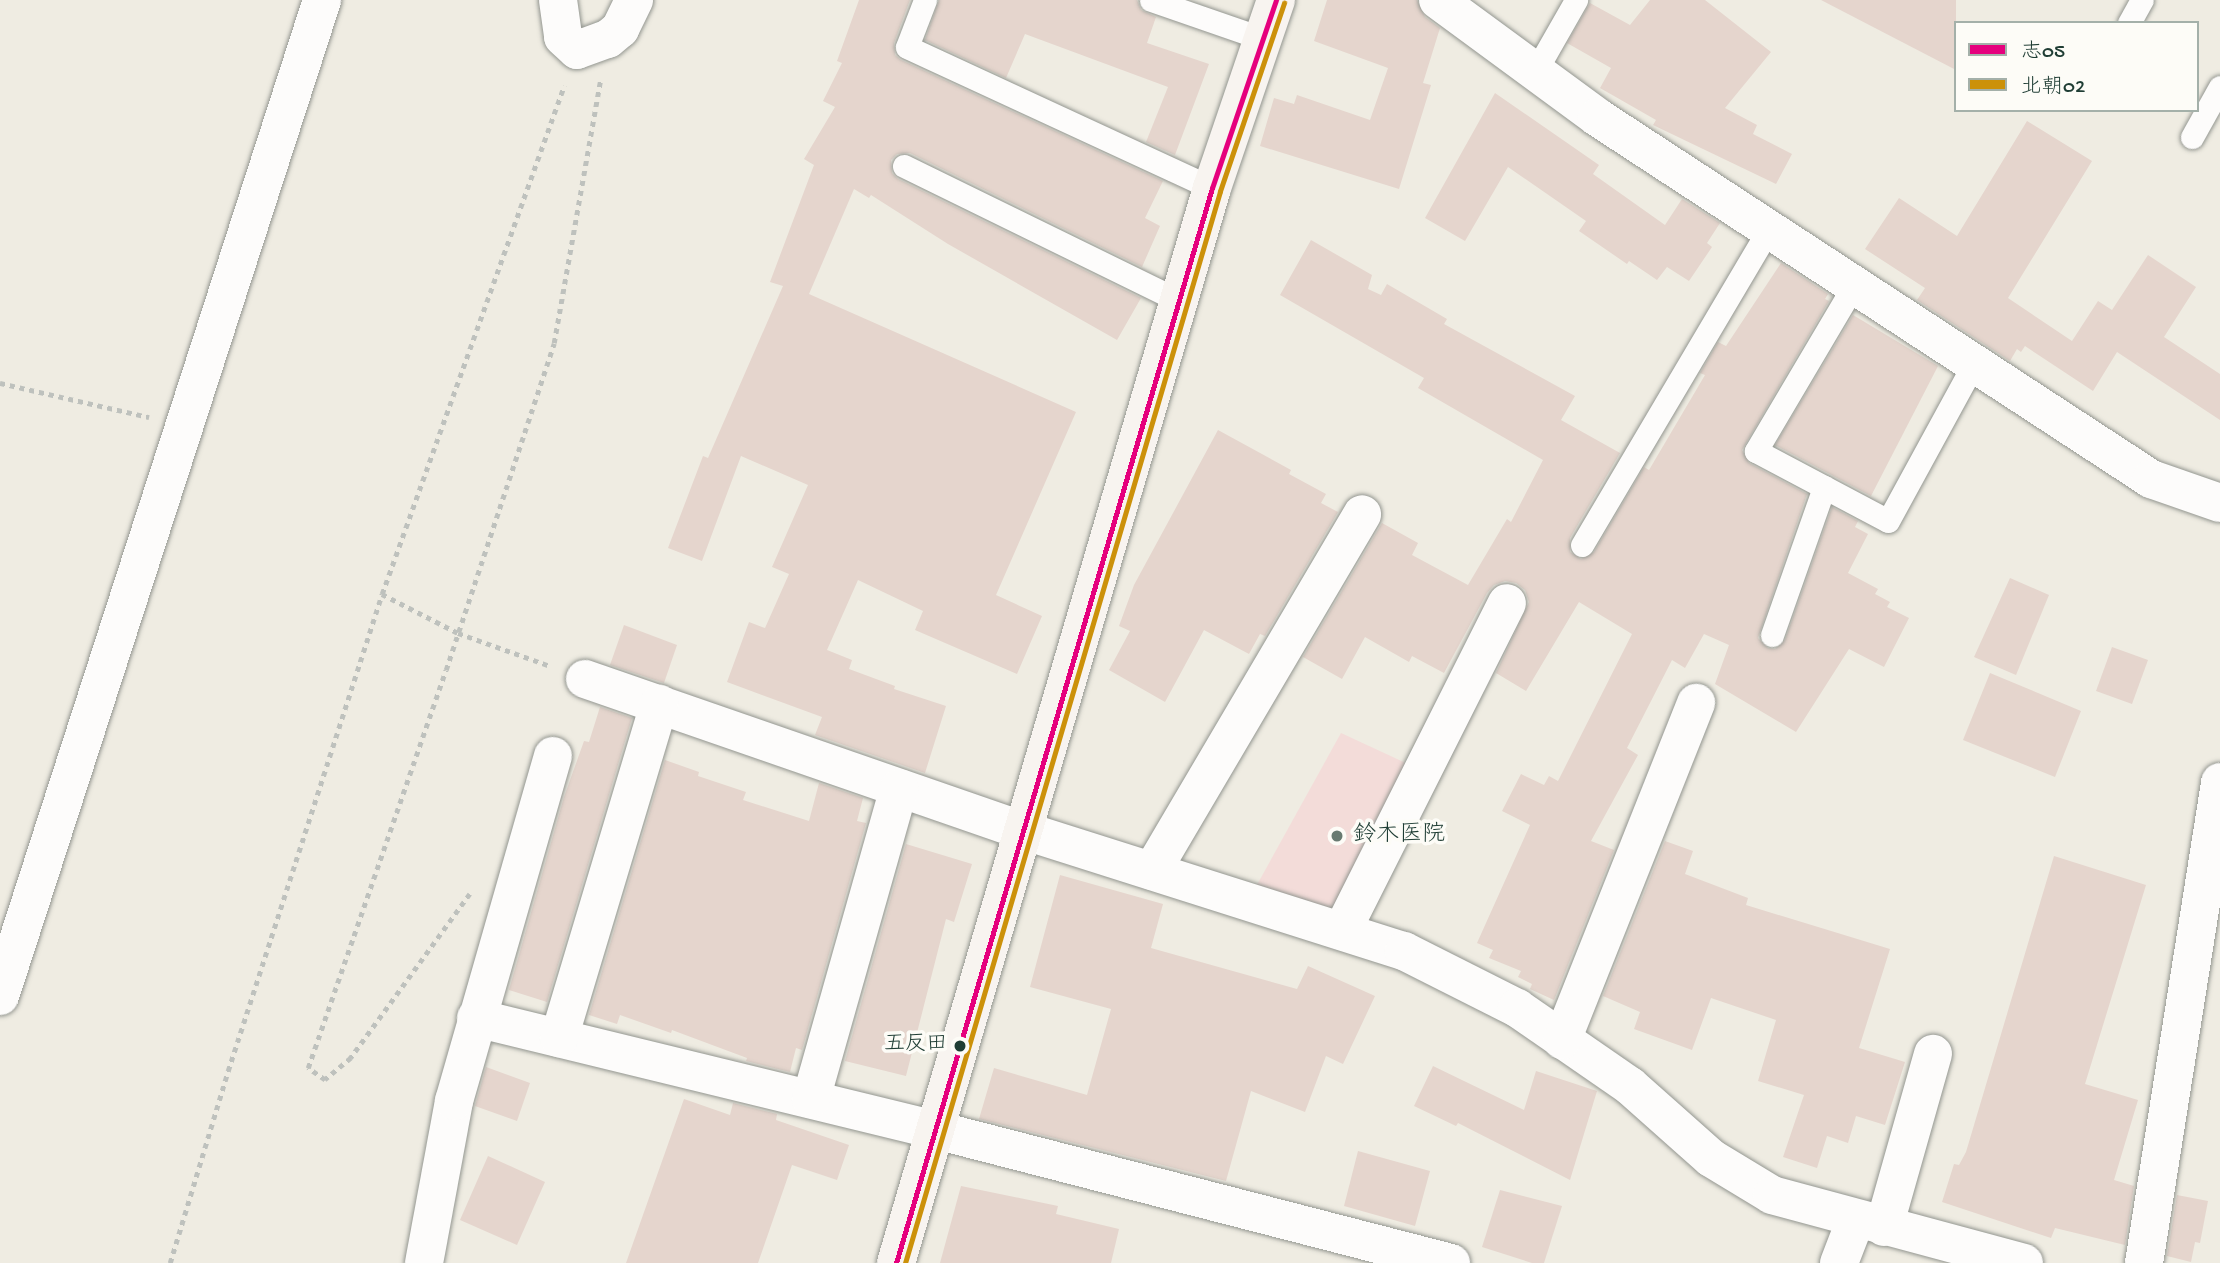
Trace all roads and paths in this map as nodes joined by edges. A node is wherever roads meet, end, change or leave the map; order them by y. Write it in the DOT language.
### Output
graph roads {
  1 [pos="322,0"];
  2 [pos="558,0"];
  3 [pos="634,0"];
  4 [pos="925,0"];
  5 [pos="1151,0"];
  6 [pos="1276,0"];
  7 [pos="1438,0"];
  8 [pos="1576,0"];
  9 [pos="2142,0"];
  10 [pos="2130,21"];
  11 [pos="1261,38"];
  12 [pos="593,45"];
  13 [pos="1535,72"];
  14 [pos="2220,87"];
  15 [pos="2192,137"];
  16 [pos="904,166"];
  17 [pos="1212,188"];
  18 [pos="1769,229"];
  19 [pos="1854,285"];
  20 [pos="1178,300"];
  21 [pos="1974,363"];
  22 [pos="0,383"];
  23 [pos="184,425"];
  24 [pos="1824,487"];
  25 [pos="2220,503"];
  26 [pos="1362,514"];
  27 [pos="1582,545"];
  28 [pos="382,594"];
  29 [pos="1507,603"];
  30 [pos="458,633"];
  31 [pos="1772,635"];
  32 [pos="585,679"];
  33 [pos="1696,703"];
  34 [pos="659,704"];
  35 [pos="553,757"];
  36 [pos="2220,782"];
  37 [pos="899,788"];
  38 [pos="1025,831"];
  39 [pos="1152,871"];
  40 [pos="476,887"];
  41 [pos="1342,931"];
  42 [pos="0,996"];
  43 [pos="476,1018"];
  44 [pos="559,1038"];
  45 [pos="1563,1040"];
  46 [pos="1933,1054"];
  47 [pos="811,1099"];
  48 [pos="936,1130"];
  49 [pos="1870,1223"];
  50 [pos="170,1263"];
  51 [pos="425,1263"];
  52 [pos="896,1263"];
  53 [pos="1451,1263"];
  54 [pos="1839,1263"];
  55 [pos="2024,1263"];
  56 [pos="2144,1263"];
  1 -- 23 [label="street"];
  2 -- 12 [label="street"];
  3 -- 12 [label="street"];
  4 -- 17 [label="lane"];
  5 -- 11 [label="lane"];
  6 -- 11 [label="street"];
  7 -- 13 [label="street"];
  8 -- 13 [label="lane"];
  9 -- 10 [label="lane"];
  11 -- 17 [label="street"];
  12 -- 28 [label="path"];
  12 -- 30 [label="path"];
  13 -- 18 [label="street"];
  14 -- 15 [label="lane"];
  16 -- 20 [label="lane"];
  17 -- 20 [label="street"];
  18 -- 19 [label="street"];
  18 -- 27 [label="lane"];
  19 -- 21 [label="street"];
  19 -- 24 [label="lane"];
  20 -- 38 [label="street"];
  21 -- 24 [label="lane"];
  21 -- 25 [label="street"];
  22 -- 23 [label="path"];
  23 -- 42 [label="street"];
  24 -- 31 [label="lane"];
  26 -- 39 [label="street"];
  28 -- 30 [label="path"];
  28 -- 50 [label="path"];
  29 -- 41 [label="street"];
  30 -- 32 [label="path"];
  30 -- 40 [label="path"];
  32 -- 34 [label="street"];
  33 -- 45 [label="street"];
  34 -- 37 [label="street"];
  34 -- 44 [label="street"];
  35 -- 43 [label="street"];
  36 -- 56 [label="street"];
  37 -- 38 [label="street"];
  37 -- 47 [label="street"];
  38 -- 39 [label="street"];
  38 -- 48 [label="street"];
  39 -- 41 [label="street"];
  41 -- 45 [label="street"];
  43 -- 44 [label="street"];
  43 -- 51 [label="street"];
  44 -- 47 [label="street"];
  45 -- 49 [label="street"];
  46 -- 49 [label="street"];
  47 -- 48 [label="street"];
  48 -- 52 [label="street"];
  48 -- 53 [label="street"];
  49 -- 54 [label="street"];
  49 -- 55 [label="street"];
}
